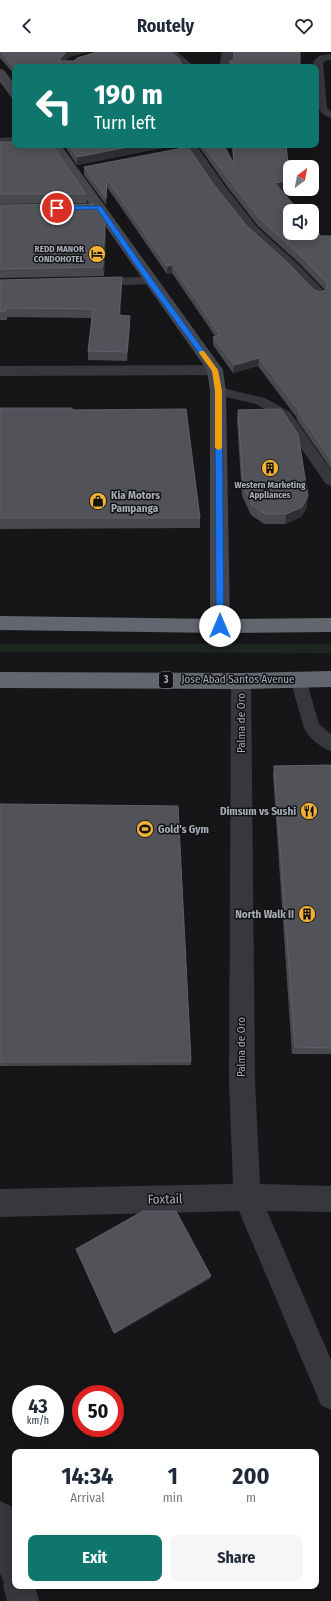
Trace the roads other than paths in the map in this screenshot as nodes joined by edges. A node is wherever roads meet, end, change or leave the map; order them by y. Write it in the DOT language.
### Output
graph roads {
  1 [pos="170,52"];
  2 [pos="228,52"];
  3 [pos="331,58"];
  4 [pos="185,64"];
  5 [pos="226,64"];
  6 [pos="318,64"];
  7 [pos="0,73"];
  8 [pos="319,74"];
  9 [pos="10,87"];
  10 [pos="331,115"];
  11 [pos="12,141"];
  12 [pos="0,142"];
  13 [pos="56,148"];
  14 [pos="187,148"];
  15 [pos="89,168"];
  16 [pos="74,171"];
  17 [pos="84,208"];
  18 [pos="99,208"];
  19 [pos="149,281"];
  20 [pos="79,282"];
  21 [pos="319,294"];
  22 [pos="215,370"];
  23 [pos="0,371"];
  24 [pos="218,391"];
  25 [pos="331,481"];
  26 [pos="0,623"];
  27 [pos="331,625"];
  28 [pos="220,626"];
  29 [pos="298,679"];
  30 [pos="331,679"];
  31 [pos="0,680"];
  32 [pos="241,681"];
  33 [pos="331,744"];
  34 [pos="247,1197"];
  35 [pos="331,1199"];
  36 [pos="0,1203"];
  37 [pos="331,1395"];
  38 [pos="0,1517"];
  39 [pos="12,1560"];
  40 [pos="20,1589"];
  41 [pos="23,1601"];
  1 -- 4 [label="street"];
  2 -- 5 [label="street"];
  3 -- 6 [label="lane"];
  7 -- 9 [label="main road"];
  8 -- 10 [label="lane"];
  11 -- 12 [label="street"];
  13 -- 16 [label="main road"];
  14 -- 21 [label="street"];
  15 -- 16 [label="street"];
  16 -- 18 [label="main road"];
  17 -- 18 [label="street"];
  18 -- 19 [label="main road"];
  19 -- 20 [label="street"];
  19 -- 22 [label="main road"];
  22 -- 23 [label="street"];
  22 -- 24 [label="main road"];
  24 -- 25 [label="lane"];
  24 -- 28 [label="main road"];
  26 -- 28 [label="highway"];
  27 -- 28 [label="highway"];
  29 -- 30 [label="highway, Jose Abad Santos Avenue / 3"];
  29 -- 32 [label="highway, Jose Abad Santos Avenue / 3"];
  29 -- 33 [label="lane"];
  31 -- 32 [label="highway, Jose Abad Santos Avenue / 3"];
  32 -- 34 [label="street, Palma de Oro"];
  34 -- 35 [label="street, Foxtail"];
  34 -- 36 [label="street, Foxtail"];
  34 -- 37 [label="street, Palma de Oro"];
  38 -- 39 [label="street"];
  40 -- 41 [label="street"];
}
